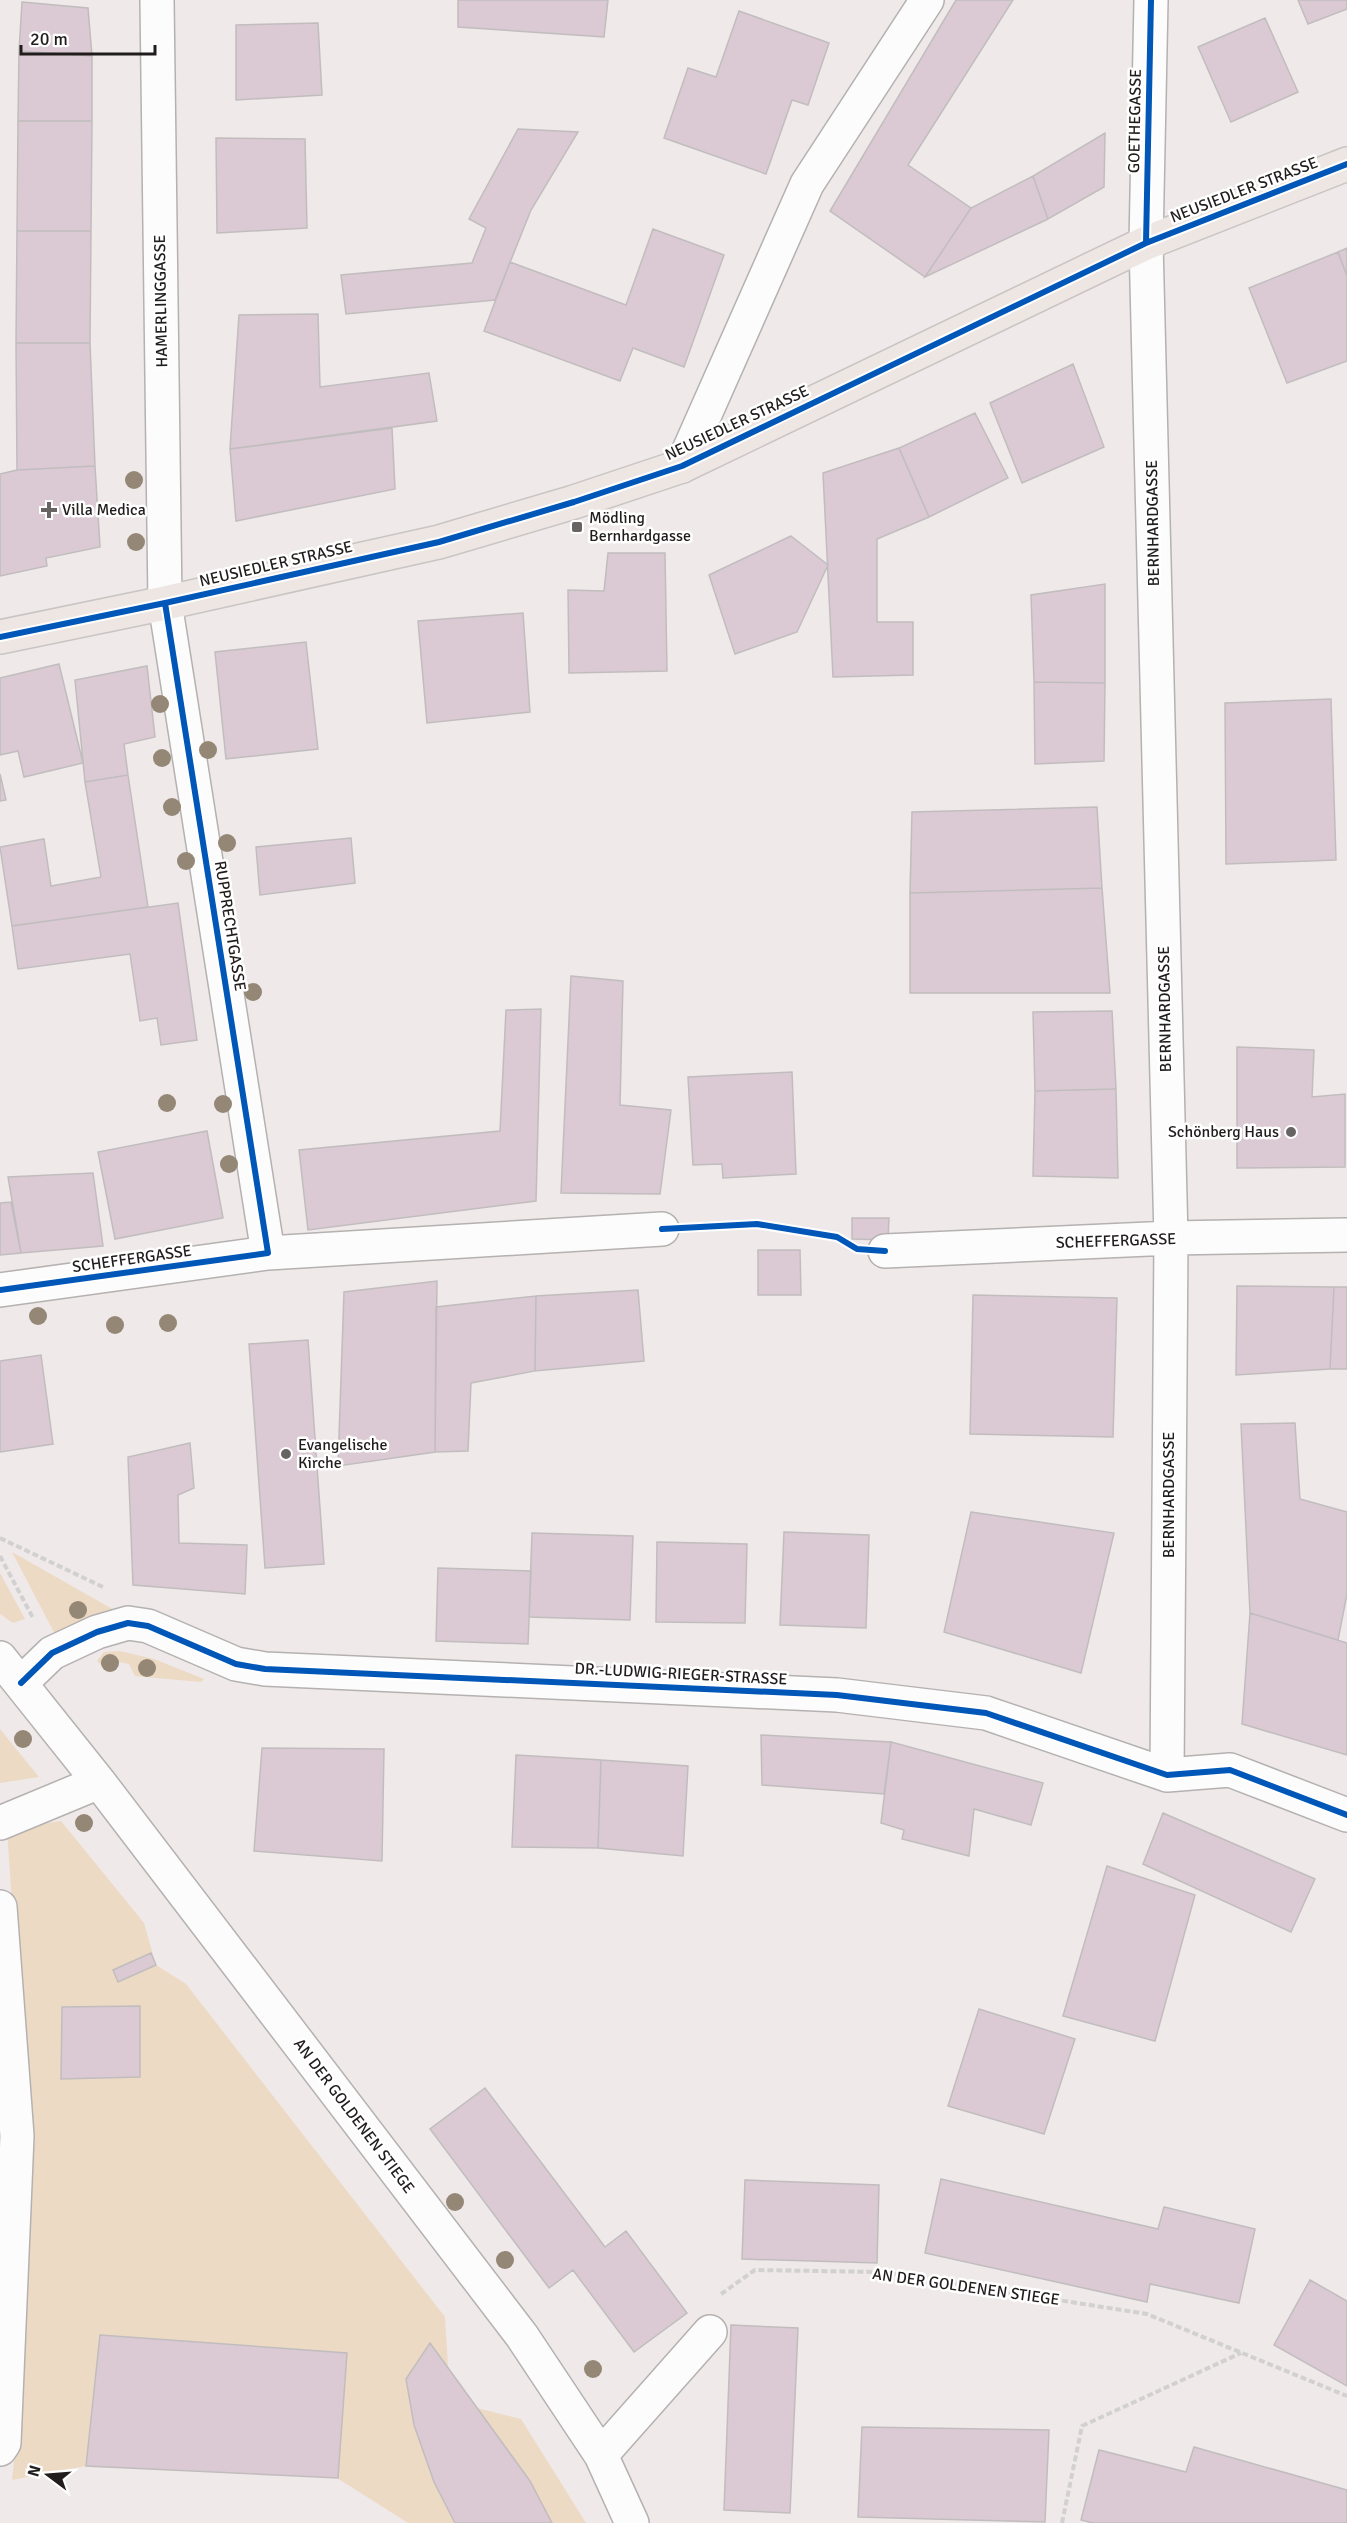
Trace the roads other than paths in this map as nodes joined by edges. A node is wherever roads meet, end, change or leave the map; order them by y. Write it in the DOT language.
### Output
graph roads {
  1 [pos="157,0"];
  2 [pos="927,0"];
  3 [pos="1151,0"];
  4 [pos="1347,164"];
  5 [pos="1146,243"];
  6 [pos="682,466"];
  7 [pos="165,603"];
  8 [pos="0,637"];
  9 [pos="662,1229"];
  10 [pos="1347,1235"];
  11 [pos="1171,1238"];
  12 [pos="885,1251"];
  13 [pos="268,1253"];
  14 [pos="0,1290"];
  15 [pos="0,1658"];
  16 [pos="21,1683"];
  17 [pos="1167,1774"];
  18 [pos="99,1782"];
  19 [pos="1347,1815"];
  20 [pos="0,1822"];
  21 [pos="0,1907"];
  22 [pos="710,2332"];
  23 [pos="0,2449"];
  24 [pos="601,2455"];
  25 [pos="632,2523"];
  1 -- 7 [label="street, HAMERLINGGASSE"];
  2 -- 6 [label="street"];
  3 -- 5 [label="street, GOETHEGASSE"];
  4 -- 5 [label="main road, NEUSIEDLER STRASSE"];
  5 -- 6 [label="main road, NEUSIEDLER STRASSE"];
  5 -- 11 [label="street, BERNHARDGASSE"];
  6 -- 7 [label="main road, NEUSIEDLER STRASSE"];
  7 -- 8 [label="main road, NEUSIEDLER STRASSE"];
  7 -- 13 [label="street, RUPPRECHTGASSE"];
  9 -- 13 [label="street, SCHEFFERGASSE"];
  10 -- 11 [label="street, SCHEFFERGASSE"];
  11 -- 12 [label="street, SCHEFFERGASSE"];
  11 -- 17 [label="street, BERNHARDGASSE"];
  13 -- 14 [label="street, SCHEFFERGASSE"];
  15 -- 16 [label="street, AN DER GOLDENEN STIEGE"];
  16 -- 17 [label="street, DR.-LUDWIG-RIEGER-STRASSE"];
  16 -- 18 [label="street, AN DER GOLDENEN STIEGE"];
  17 -- 19 [label="street, DR.-LUDWIG-RIEGER-STRASSE"];
  18 -- 20 [label="street"];
  18 -- 24 [label="street, AN DER GOLDENEN STIEGE"];
  21 -- 23 [label="street"];
  22 -- 24 [label="street"];
  24 -- 25 [label="street, AN DER GOLDENEN STIEGE"];
}
